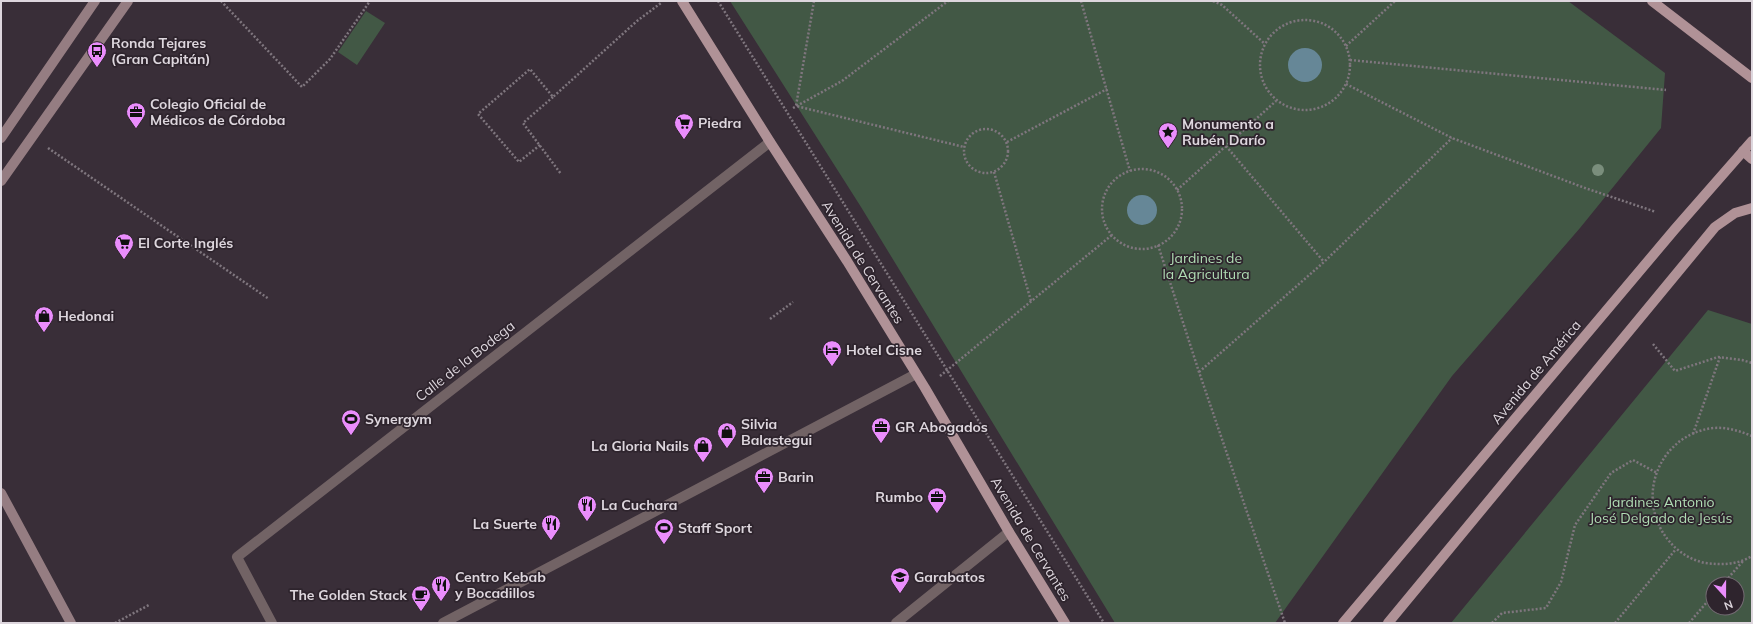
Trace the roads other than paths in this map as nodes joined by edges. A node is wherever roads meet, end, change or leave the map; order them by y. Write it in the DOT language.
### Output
graph roads {
  1 [pos="95,1"];
  2 [pos="128,1"];
  3 [pos="682,1"];
  4 [pos="1652,1"];
  5 [pos="1752,78"];
  6 [pos="1,138"];
  7 [pos="1752,141"];
  8 [pos="770,142"];
  9 [pos="1743,151"];
  10 [pos="1752,159"];
  11 [pos="1,181"];
  12 [pos="1752,208"];
  13 [pos="916,374"];
  14 [pos="1,493"];
  15 [pos="1009,532"];
  16 [pos="71,623"];
  17 [pos="272,623"];
  18 [pos="443,623"];
  19 [pos="896,623"];
  20 [pos="1065,623"];
  21 [pos="1343,623"];
  22 [pos="1388,623"];
  1 -- 6 [label="main road"];
  2 -- 11 [label="main road"];
  3 -- 8 [label="main road, Avenida de Cervantes"];
  4 -- 5 [label="main road"];
  7 -- 9 [label="main road, Avenida de América"];
  8 -- 13 [label="main road, Avenida de Cervantes"];
  8 -- 17 [label="street, Calle de la Bodega"];
  9 -- 10 [label="main road"];
  9 -- 21 [label="main road, Avenida de América"];
  12 -- 22 [label="main road"];
  13 -- 15 [label="main road, Avenida de Cervantes"];
  13 -- 18 [label="street"];
  14 -- 16 [label="main road"];
  15 -- 19 [label="street"];
  15 -- 20 [label="main road, Avenida de Cervantes"];
}
